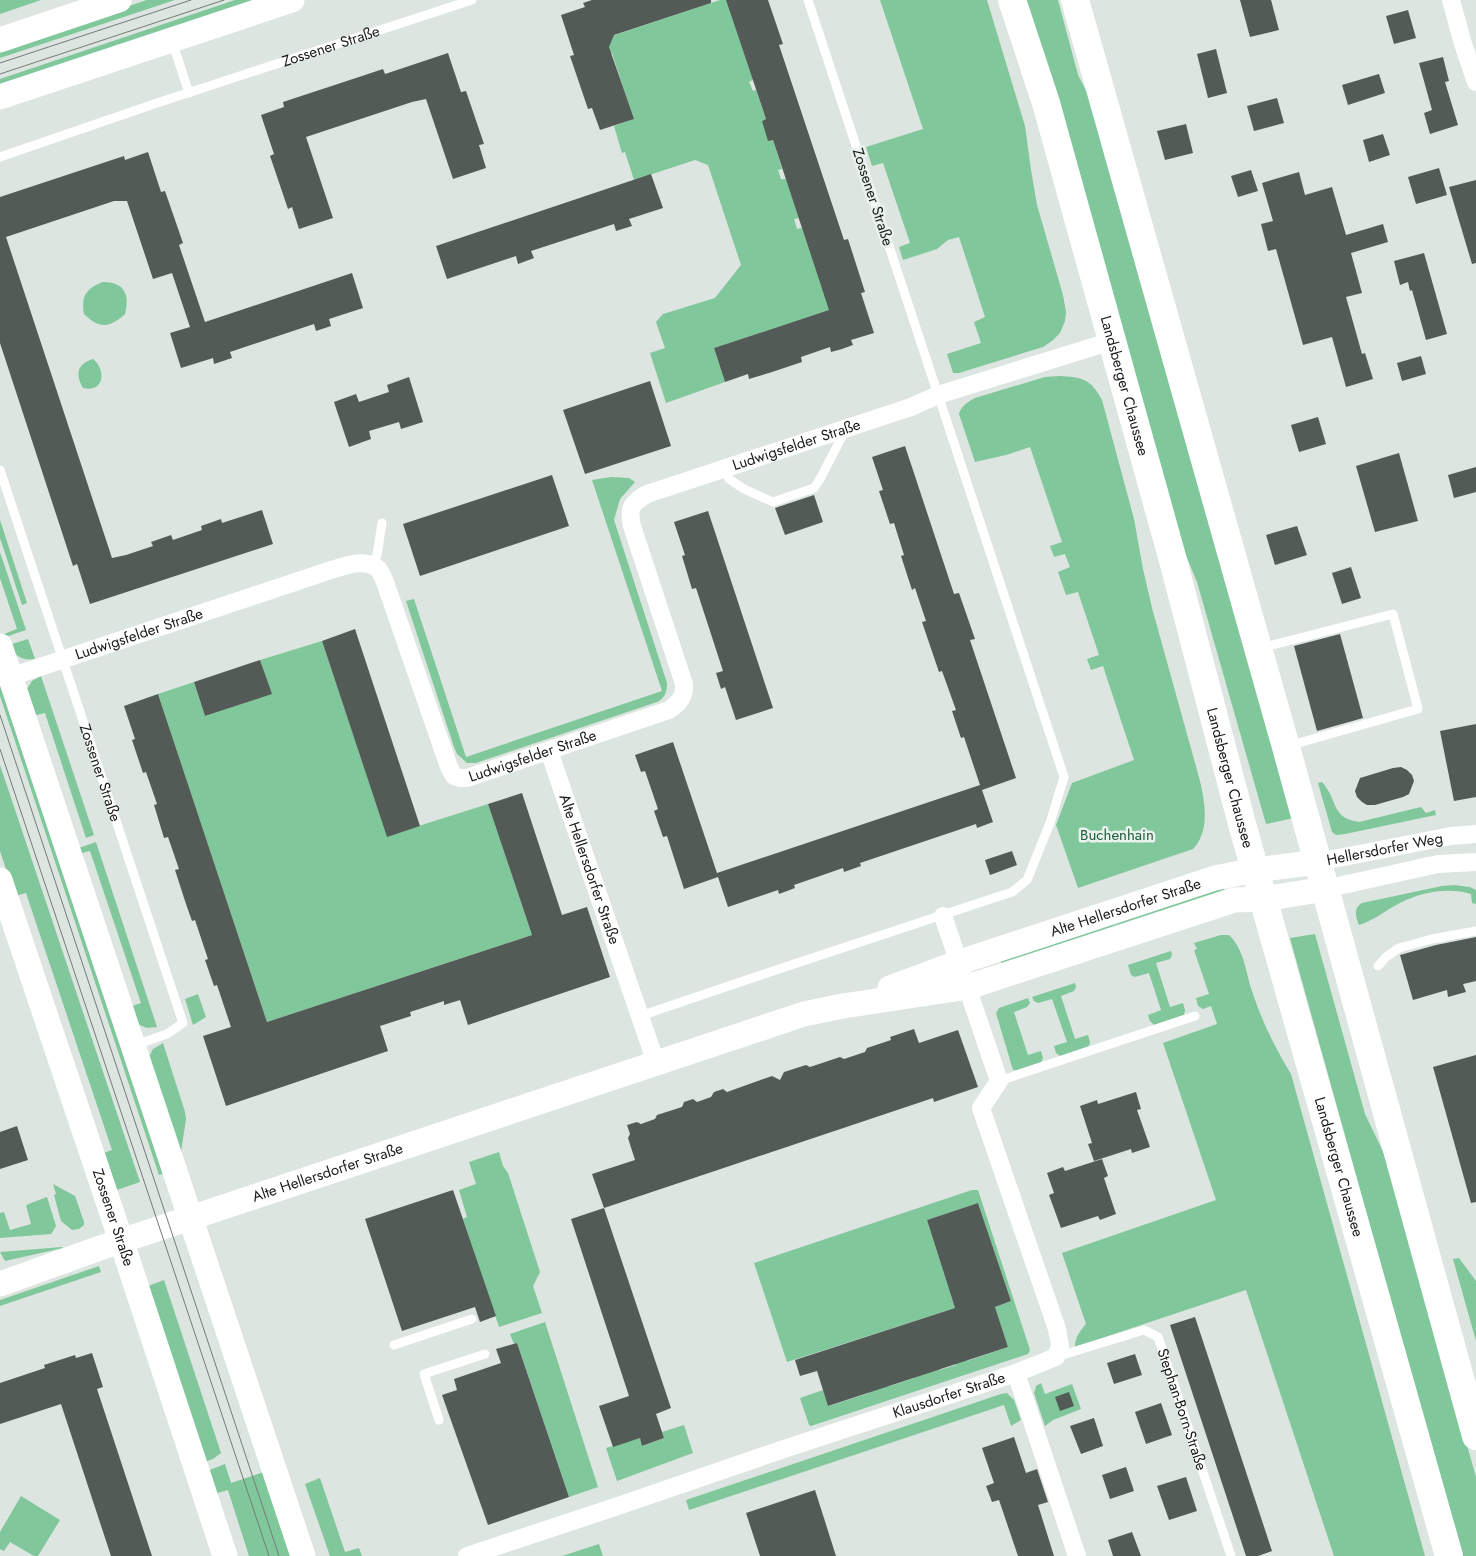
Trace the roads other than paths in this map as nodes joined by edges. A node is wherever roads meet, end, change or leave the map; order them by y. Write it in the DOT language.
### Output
graph roads {
  1 [pos="119,0"];
  2 [pos="292,0"];
  3 [pos="472,0"];
  4 [pos="808,0"];
  5 [pos="1012,0"];
  6 [pos="1074,0"];
  7 [pos="1450,0"];
  8 [pos="0,40"];
  9 [pos="172,40"];
  10 [pos="1476,82"];
  11 [pos="189,93"];
  12 [pos="0,97"];
  13 [pos="0,157"];
  14 [pos="1112,341"];
  15 [pos="938,395"];
  16 [pos="846,428"];
  17 [pos="725,468"];
  18 [pos="0,470"];
  19 [pos="382,523"];
  20 [pos="371,566"];
  21 [pos="0,646"];
  22 [pos="1258,649"];
  23 [pos="62,660"];
  24 [pos="10,677"];
  25 [pos="1286,747"];
  26 [pos="549,751"];
  27 [pos="1476,834"];
  28 [pos="1476,862"];
  29 [pos="1306,864"];
  30 [pos="1255,870"];
  31 [pos="0,880"];
  32 [pos="1313,891"];
  33 [pos="1264,899"];
  34 [pos="943,916"];
  35 [pos="1476,931"];
  36 [pos="960,962"];
  37 [pos="1378,966"];
  38 [pos="968,987"];
  39 [pos="843,1006"];
  40 [pos="640,1016"];
  41 [pos="1195,1016"];
  42 [pos="132,1046"];
  43 [pos="656,1063"];
  44 [pos="999,1081"];
  45 [pos="190,1218"];
  46 [pos="121,1241"];
  47 [pos="0,1284"];
  48 [pos="472,1319"];
  49 [pos="394,1345"];
  50 [pos="485,1354"];
  51 [pos="1056,1357"];
  52 [pos="1016,1373"];
  53 [pos="439,1420"];
  54 [pos="1476,1436"];
  55 [pos="225,1556"];
  56 [pos="303,1556"];
  57 [pos="467,1556"];
  58 [pos="1077,1556"];
  59 [pos="1231,1556"];
  60 [pos="1448,1556"];
  1 -- 8 [label="street"];
  2 -- 9 [label="street"];
  3 -- 11 [label="lane, Zossener Straße"];
  4 -- 15 [label="lane, Zossener Straße"];
  5 -- 14 [label="main road, Landsberger Chaussee"];
  6 -- 22 [label="main road"];
  7 -- 10 [label="street"];
  9 -- 11 [label="lane"];
  9 -- 12 [label="street"];
  11 -- 13 [label="lane, Zossener Straße"];
  14 -- 15 [label="street, Ludwigsfelder Straße"];
  14 -- 30 [label="main road, Landsberger Chaussee"];
  15 -- 16 [label="street, Ludwigsfelder Straße"];
  15 -- 34 [label="lane"];
  16 -- 17 [label="street, Ludwigsfelder Straße"];
  16 -- 17 [label="lane"];
  17 -- 26 [label="street, Ludwigsfelder Straße"];
  18 -- 23 [label="lane, Zossener Straße"];
  19 -- 20 [label="lane"];
  20 -- 23 [label="street, Ludwigsfelder Straße"];
  20 -- 26 [label="street, Ludwigsfelder Straße"];
  21 -- 24 [label="street"];
  22 -- 25 [label="main road"];
  22 -- 25 [label="lane"];
  23 -- 24 [label="street, Ludwigsfelder Straße"];
  23 -- 42 [label="lane, Zossener Straße"];
  24 -- 42 [label="street"];
  25 -- 29 [label="main road"];
  26 -- 40 [label="street, Alte Hellersdorfer Straße"];
  27 -- 29 [label="street, Hellersdorfer Weg"];
  28 -- 32 [label="street, Hellersdorfer Weg"];
  29 -- 30 [label="street, Alte Hellersdorfer Straße"];
  29 -- 32 [label="main road"];
  30 -- 33 [label="main road, Landsberger Chaussee"];
  30 -- 36 [label="street, Alte Hellersdorfer Straße"];
  31 -- 46 [label="street, Zossener Straße"];
  32 -- 33 [label="street, Alte Hellersdorfer Straße"];
  32 -- 54 [label="main road"];
  33 -- 38 [label="street, Alte Hellersdorfer Straße"];
  33 -- 60 [label="main road, Landsberger Chaussee"];
  34 -- 36 [label="street"];
  34 -- 40 [label="lane"];
  35 -- 37 [label="lane"];
  36 -- 38 [label="street"];
  36 -- 39 [label="street, Alte Hellersdorfer Straße"];
  38 -- 39 [label="street, Alte Hellersdorfer Straße"];
  38 -- 44 [label="street"];
  39 -- 43 [label="street, Alte Hellersdorfer Straße"];
  40 -- 43 [label="street, Alte Hellersdorfer Straße"];
  41 -- 44 [label="lane"];
  42 -- 45 [label="street"];
  43 -- 45 [label="street, Alte Hellersdorfer Straße"];
  44 -- 51 [label="street"];
  45 -- 46 [label="street, Alte Hellersdorfer Straße"];
  45 -- 56 [label="street"];
  46 -- 47 [label="street, Alte Hellersdorfer Straße"];
  46 -- 55 [label="street, Zossener Straße"];
  48 -- 49 [label="lane"];
  50 -- 53 [label="lane"];
  51 -- 52 [label="street, Klausdorfer Straße"];
  51 -- 59 [label="lane, Stephan-Born-Straße"];
  52 -- 57 [label="street, Klausdorfer Straße"];
  52 -- 58 [label="street"];
}
